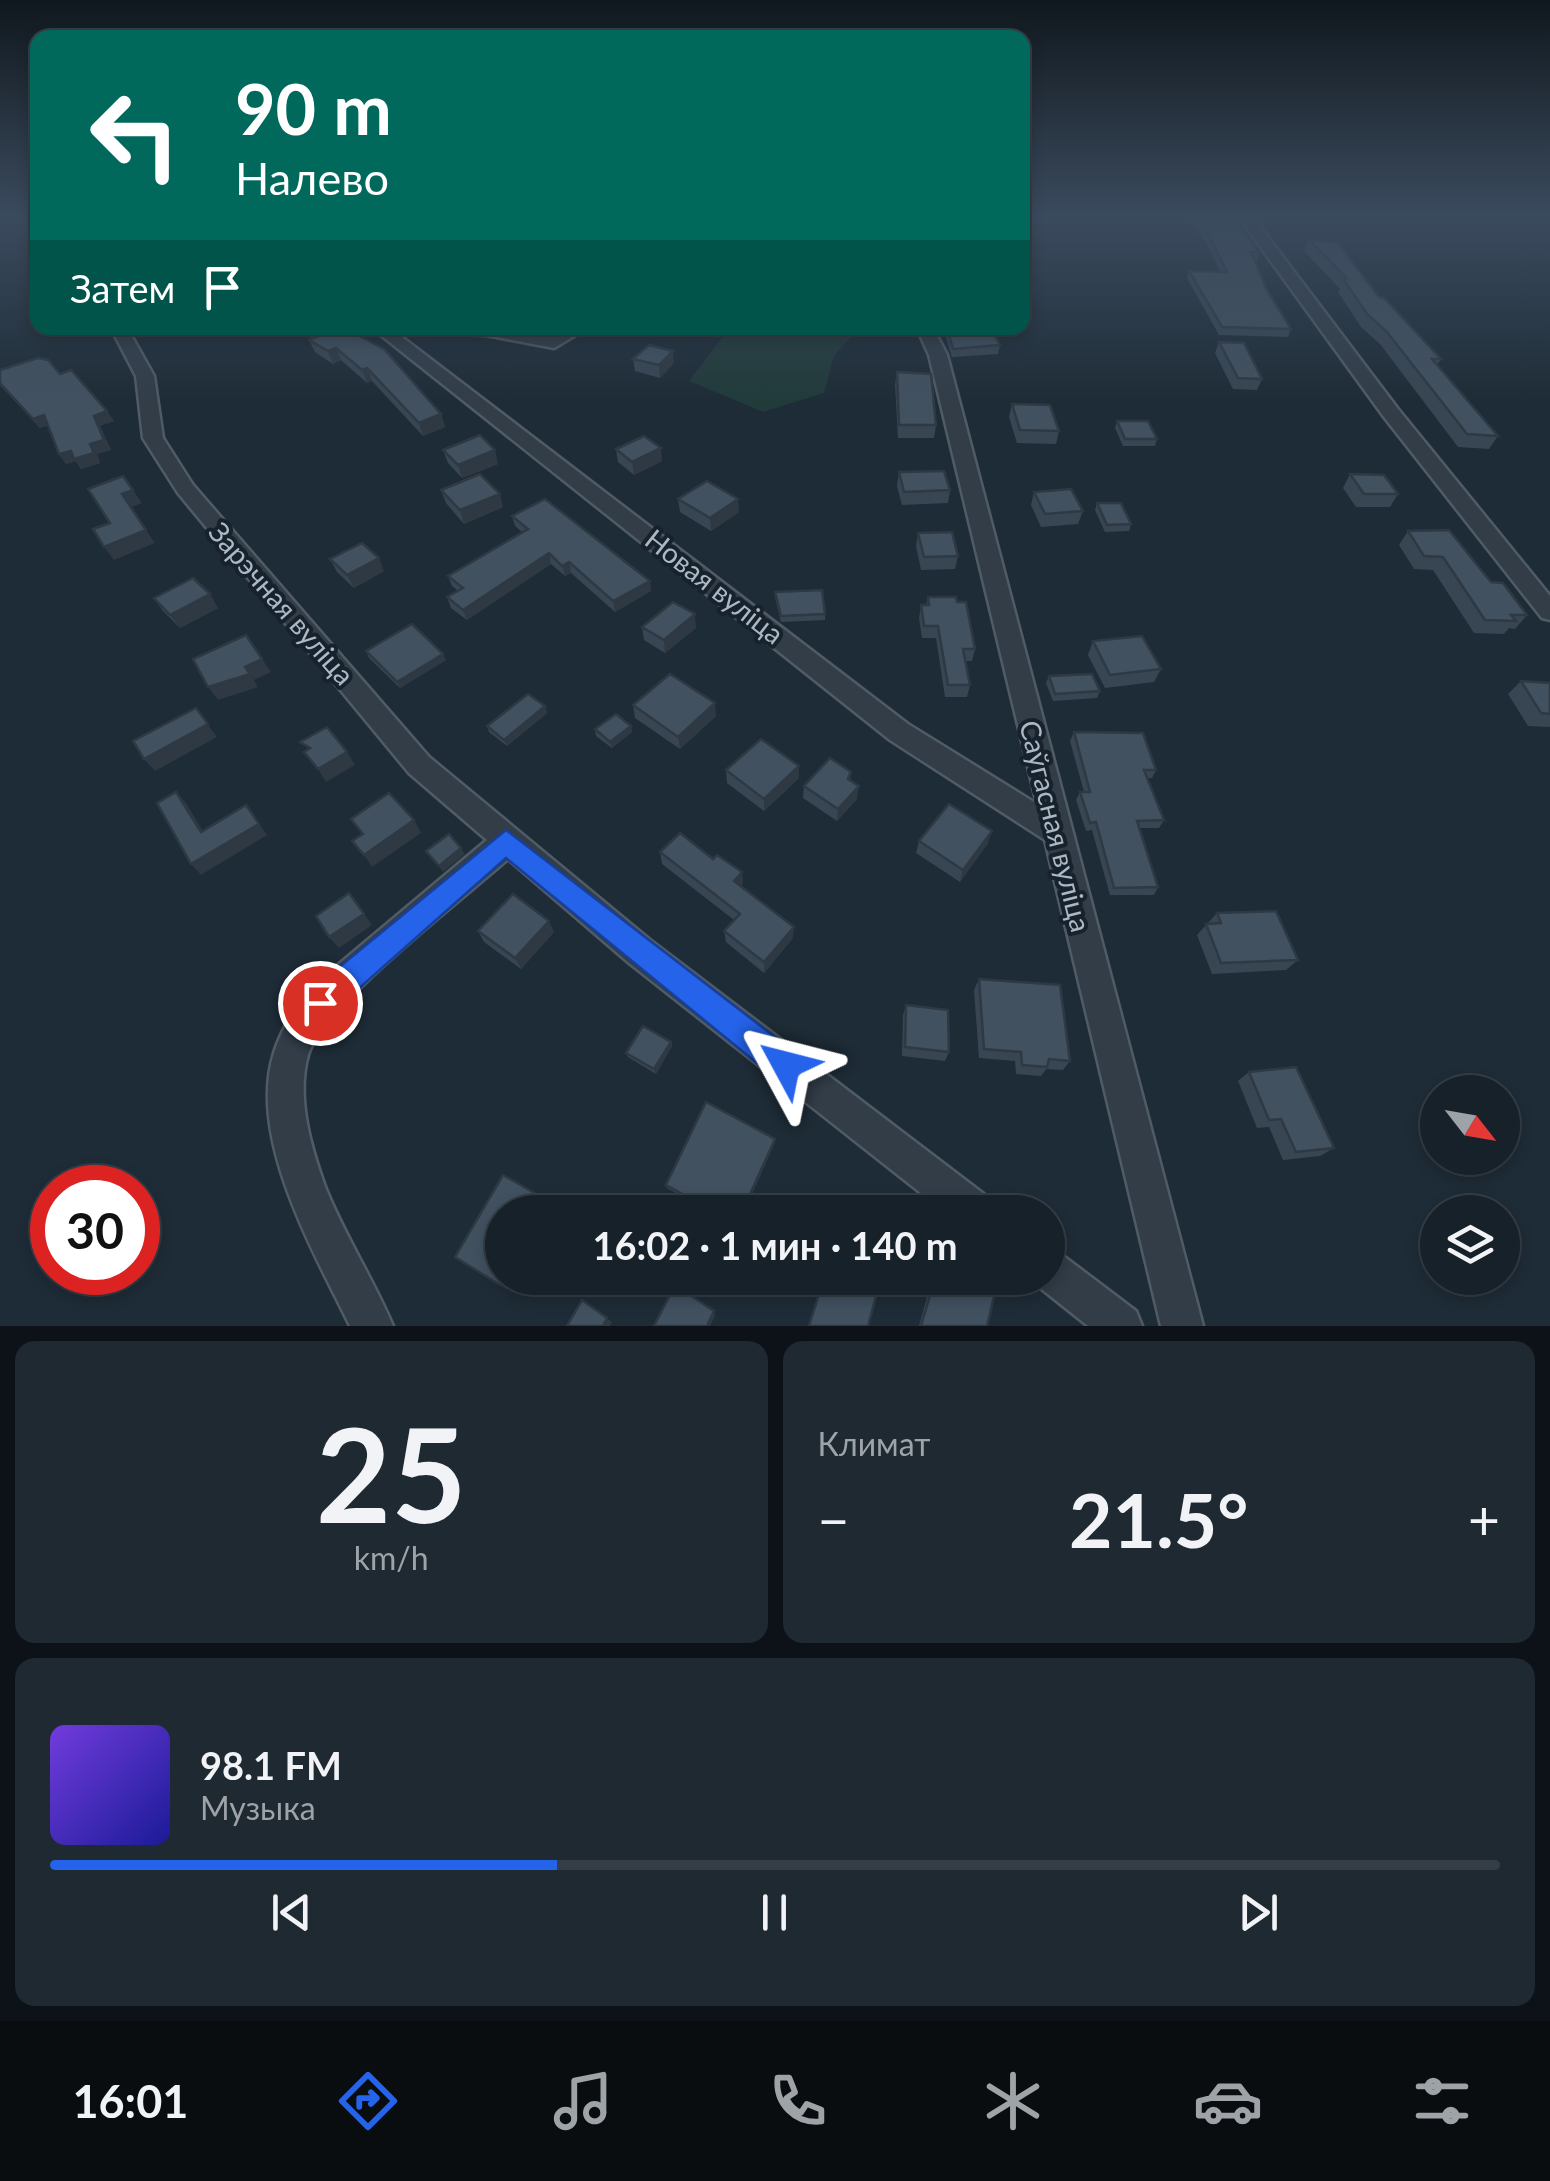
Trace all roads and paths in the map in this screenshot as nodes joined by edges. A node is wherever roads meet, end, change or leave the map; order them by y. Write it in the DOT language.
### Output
graph roads {
  1 [pos="1290,278"];
  2 [pos="123,335"];
  3 [pos="389,335"];
  4 [pos="512,335"];
  5 [pos="567,335"];
  6 [pos="929,335"];
  7 [pos="1550,612"];
  8 [pos="1058,832"];
  9 [pos="506,842"];
  10 [pos="953,1195"];
  11 [pos="1065,1282"];
  12 [pos="372,1326"];
  13 [pos="1121,1326"];
  14 [pos="1182,1326"];
  1 -- 7 [label="street"];
  2 -- 9 [label="street, Зарэчная вуліца"];
  3 -- 8 [label="street, Новая вуліца"];
  4 -- 5 [label="street"];
  6 -- 8 [label="street, Саўгасная вуліца"];
  8 -- 14 [label="street, Саўгасная вуліца"];
  9 -- 10 [label="street"];
  9 -- 12 [label="street"];
  11 -- 13 [label="street"];
}
